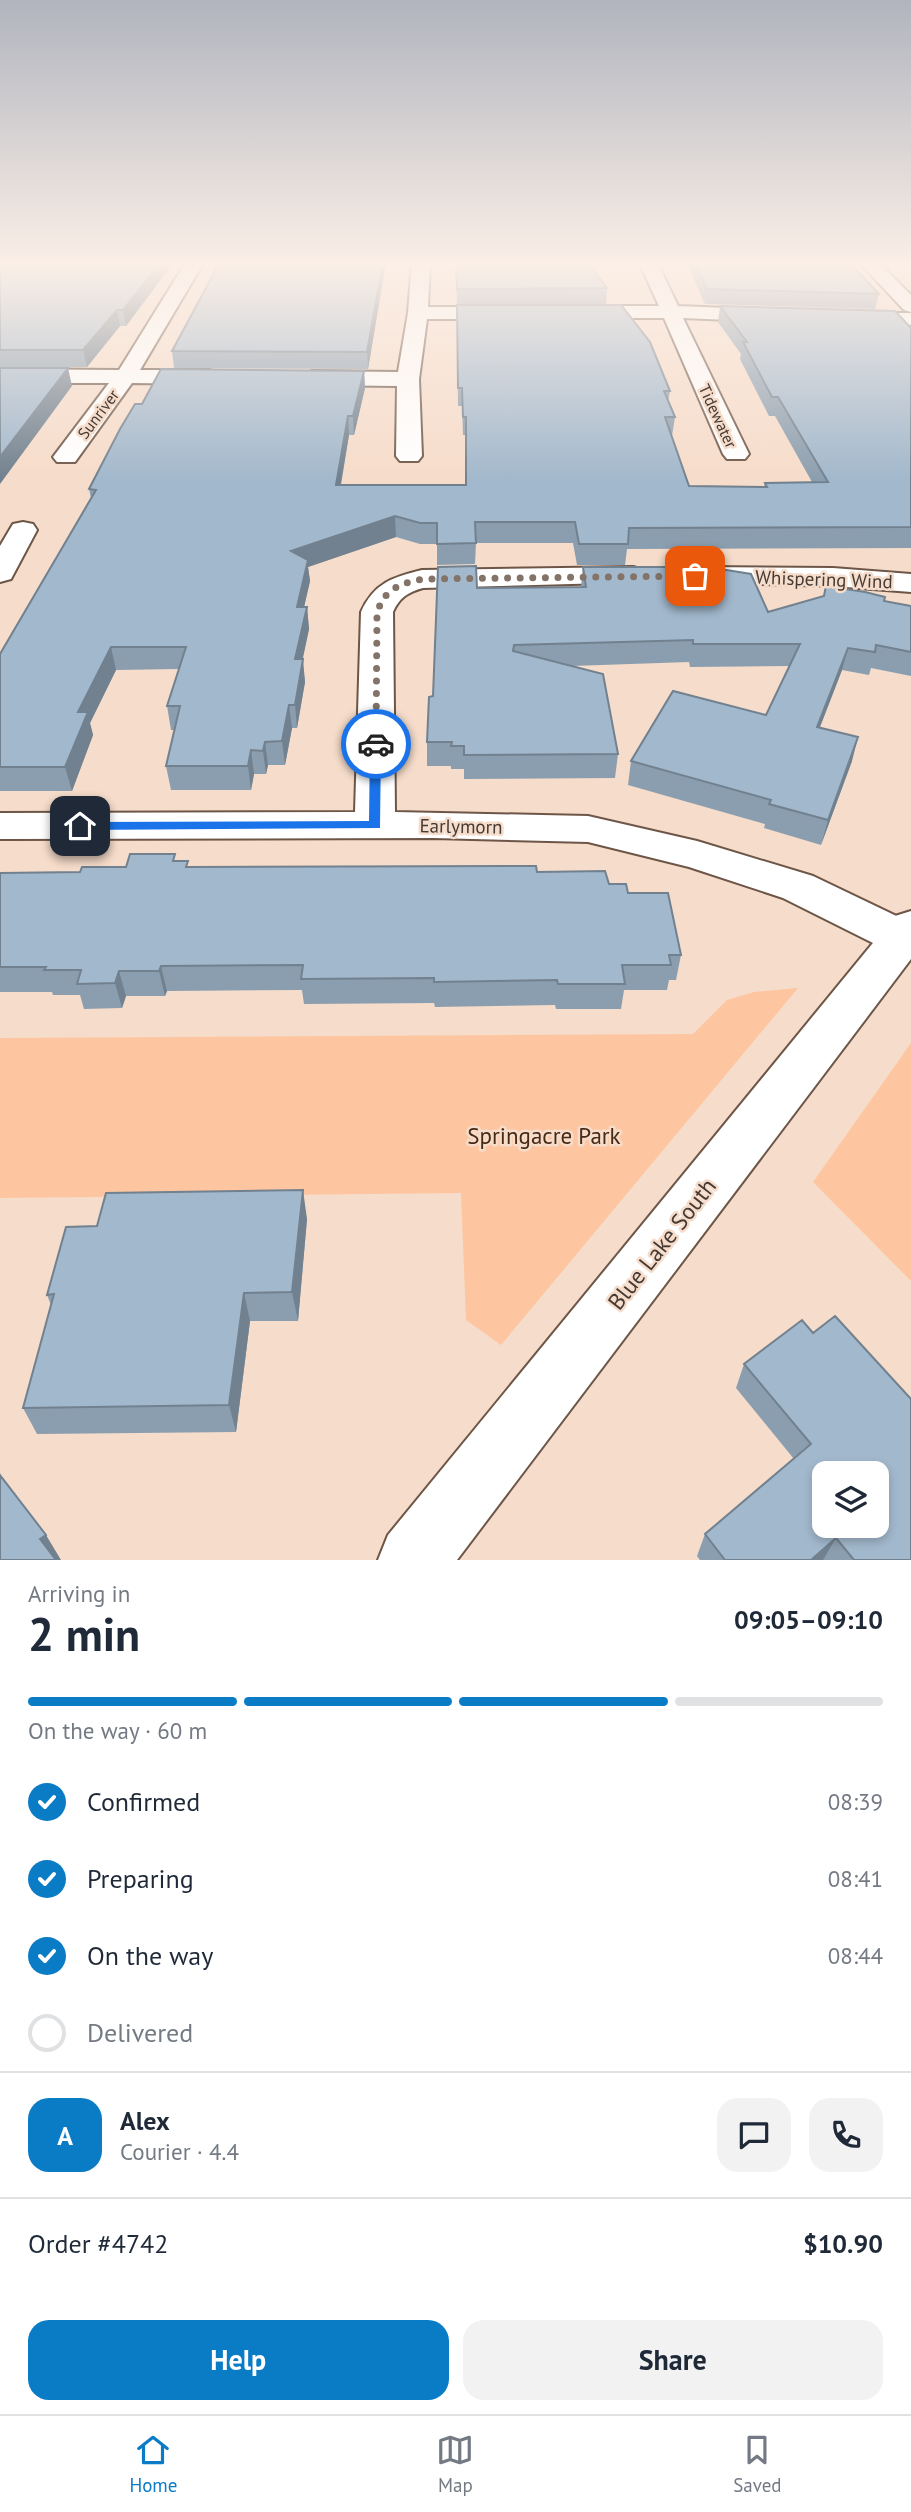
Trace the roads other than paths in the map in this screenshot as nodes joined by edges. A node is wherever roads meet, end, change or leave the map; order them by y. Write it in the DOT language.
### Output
graph roads {
  1 [pos="152,335"];
  2 [pos="415,335"];
  3 [pos="681,335"];
  4 [pos="0,376"];
  5 [pos="127,376"];
  6 [pos="234,377"];
  7 [pos="288,378"];
  8 [pos="408,379"];
  9 [pos="737,454"];
  10 [pos="409,456"];
  11 [pos="66,457"];
  12 [pos="23,530"];
  13 [pos="0,573"];
  14 [pos="911,583"];
  15 [pos="375,825"];
  16 [pos="0,826"];
  17 [pos="907,932"];
  18 [pos="413,1560"];
  1 -- 5 [label="street, Sunriver"];
  2 -- 8 [label="street"];
  3 -- 9 [label="street, Tidewater"];
  4 -- 5 [label="street"];
  5 -- 6 [label="street"];
  5 -- 11 [label="street, Sunriver"];
  7 -- 8 [label="street"];
  8 -- 10 [label="street"];
  12 -- 13 [label="street"];
  14 -- 15 [label="street, Whispering Wind"];
  15 -- 16 [label="street, Earlymorn"];
  15 -- 17 [label="street, Earlymorn"];
  17 -- 18 [label="street, Blue Lake South"];
}
